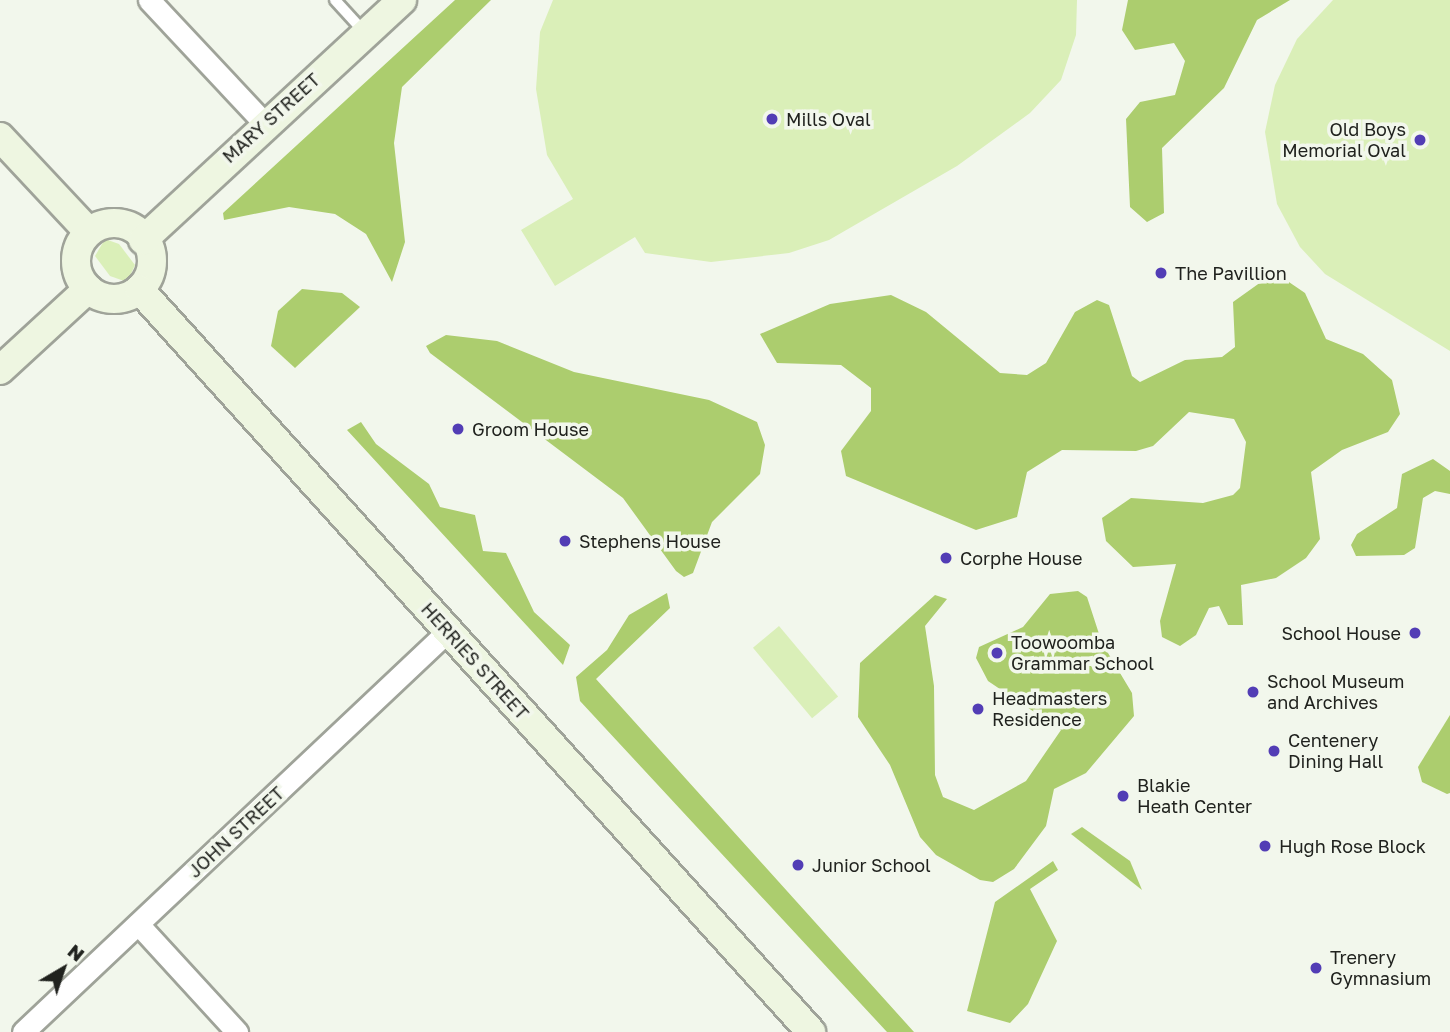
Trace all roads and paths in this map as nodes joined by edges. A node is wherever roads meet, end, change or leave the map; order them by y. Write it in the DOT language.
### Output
graph roads {
  1 [pos="149,0"];
  2 [pos="335,0"];
  3 [pos="402,0"];
  4 [pos="365,33"];
  5 [pos="265,124"];
  6 [pos="0,137"];
  7 [pos="89,232"];
  8 [pos="144,240"];
  9 [pos="88,289"];
  10 [pos="139,289"];
  11 [pos="0,370"];
  12 [pos="448,631"];
  13 [pos="138,924"];
  14 [pos="23,1032"];
  15 [pos="237,1032"];
  16 [pos="811,1032"];
  1 -- 5 [label="street"];
  2 -- 4 [label="lane"];
  3 -- 4 [label="main road, MARY STREET"];
  4 -- 5 [label="main road, MARY STREET"];
  5 -- 8 [label="main road, MARY STREET"];
  6 -- 7 [label="main road"];
  7 -- 8 [label="main road"];
  7 -- 9 [label="main road"];
  8 -- 10 [label="main road"];
  9 -- 10 [label="main road"];
  9 -- 11 [label="main road"];
  10 -- 12 [label="main road, HERRIES STREET"];
  12 -- 13 [label="street, JOHN STREET"];
  12 -- 16 [label="main road, HERRIES STREET"];
  13 -- 14 [label="street, JOHN STREET"];
  13 -- 15 [label="street"];
}
